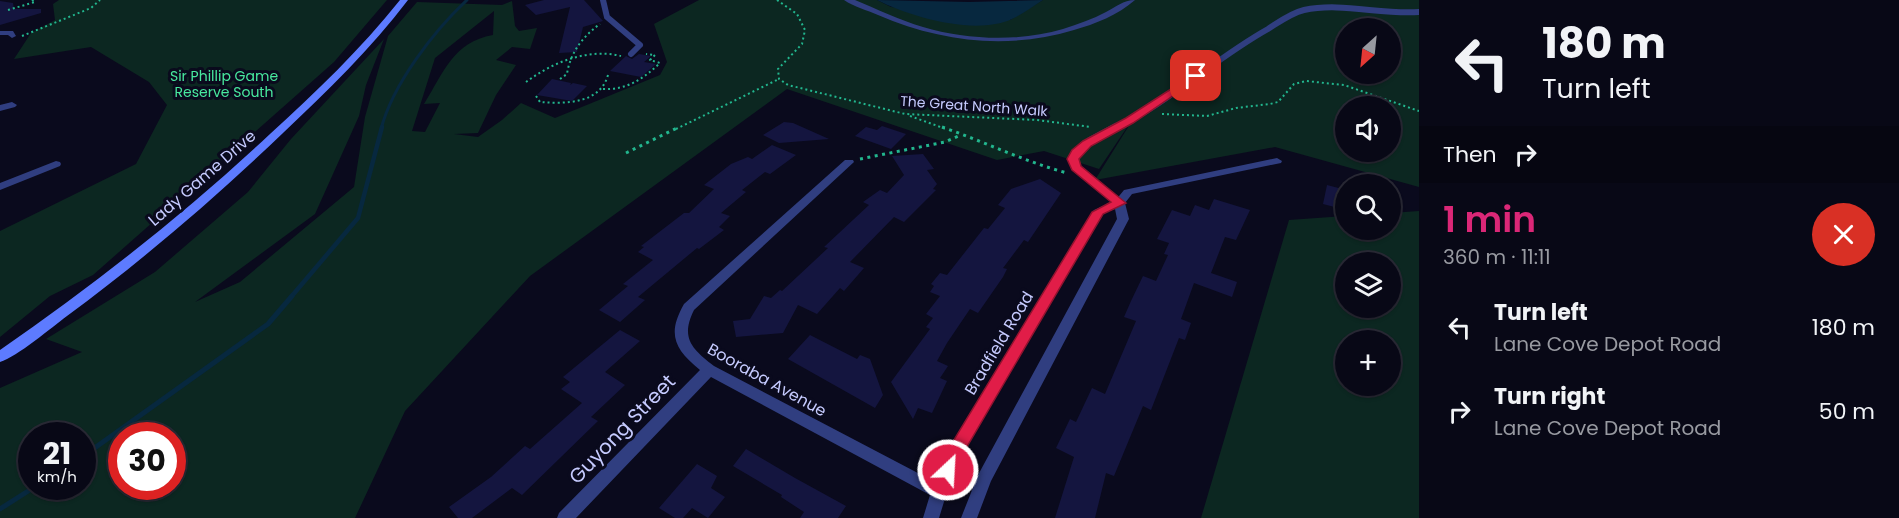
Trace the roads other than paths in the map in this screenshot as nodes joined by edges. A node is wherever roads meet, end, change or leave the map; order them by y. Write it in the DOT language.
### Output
graph roads {
  1 [pos="404,0"];
  2 [pos="603,0"];
  3 [pos="848,0"];
  4 [pos="1131,0"];
  5 [pos="1419,12"];
  6 [pos="0,33"];
  7 [pos="0,42"];
  8 [pos="631,54"];
  9 [pos="12,105"];
  10 [pos="0,108"];
  11 [pos="1277,161"];
  12 [pos="849,162"];
  13 [pos="56,164"];
  14 [pos="0,187"];
  15 [pos="1119,203"];
  16 [pos="0,357"];
  17 [pos="709,370"];
  18 [pos="939,492"];
  19 [pos="565,518"];
  20 [pos="931,518"];
  21 [pos="969,518"];
  1 -- 16 [label="main road, Lady Game Drive"];
  2 -- 8 [label="lane"];
  3 -- 4 [label="street"];
  5 -- 15 [label="lane"];
  6 -- 7 [label="street"];
  9 -- 10 [label="street"];
  11 -- 15 [label="street, Bradfield Road"];
  12 -- 17 [label="street, Booraba Avenue"];
  13 -- 14 [label="street"];
  15 -- 18 [label="street, Bradfield Road"];
  15 -- 21 [label="street"];
  17 -- 18 [label="street, Booraba Avenue"];
  17 -- 19 [label="street, Guyong Street"];
  18 -- 20 [label="street, Bradfield Road"];
}
